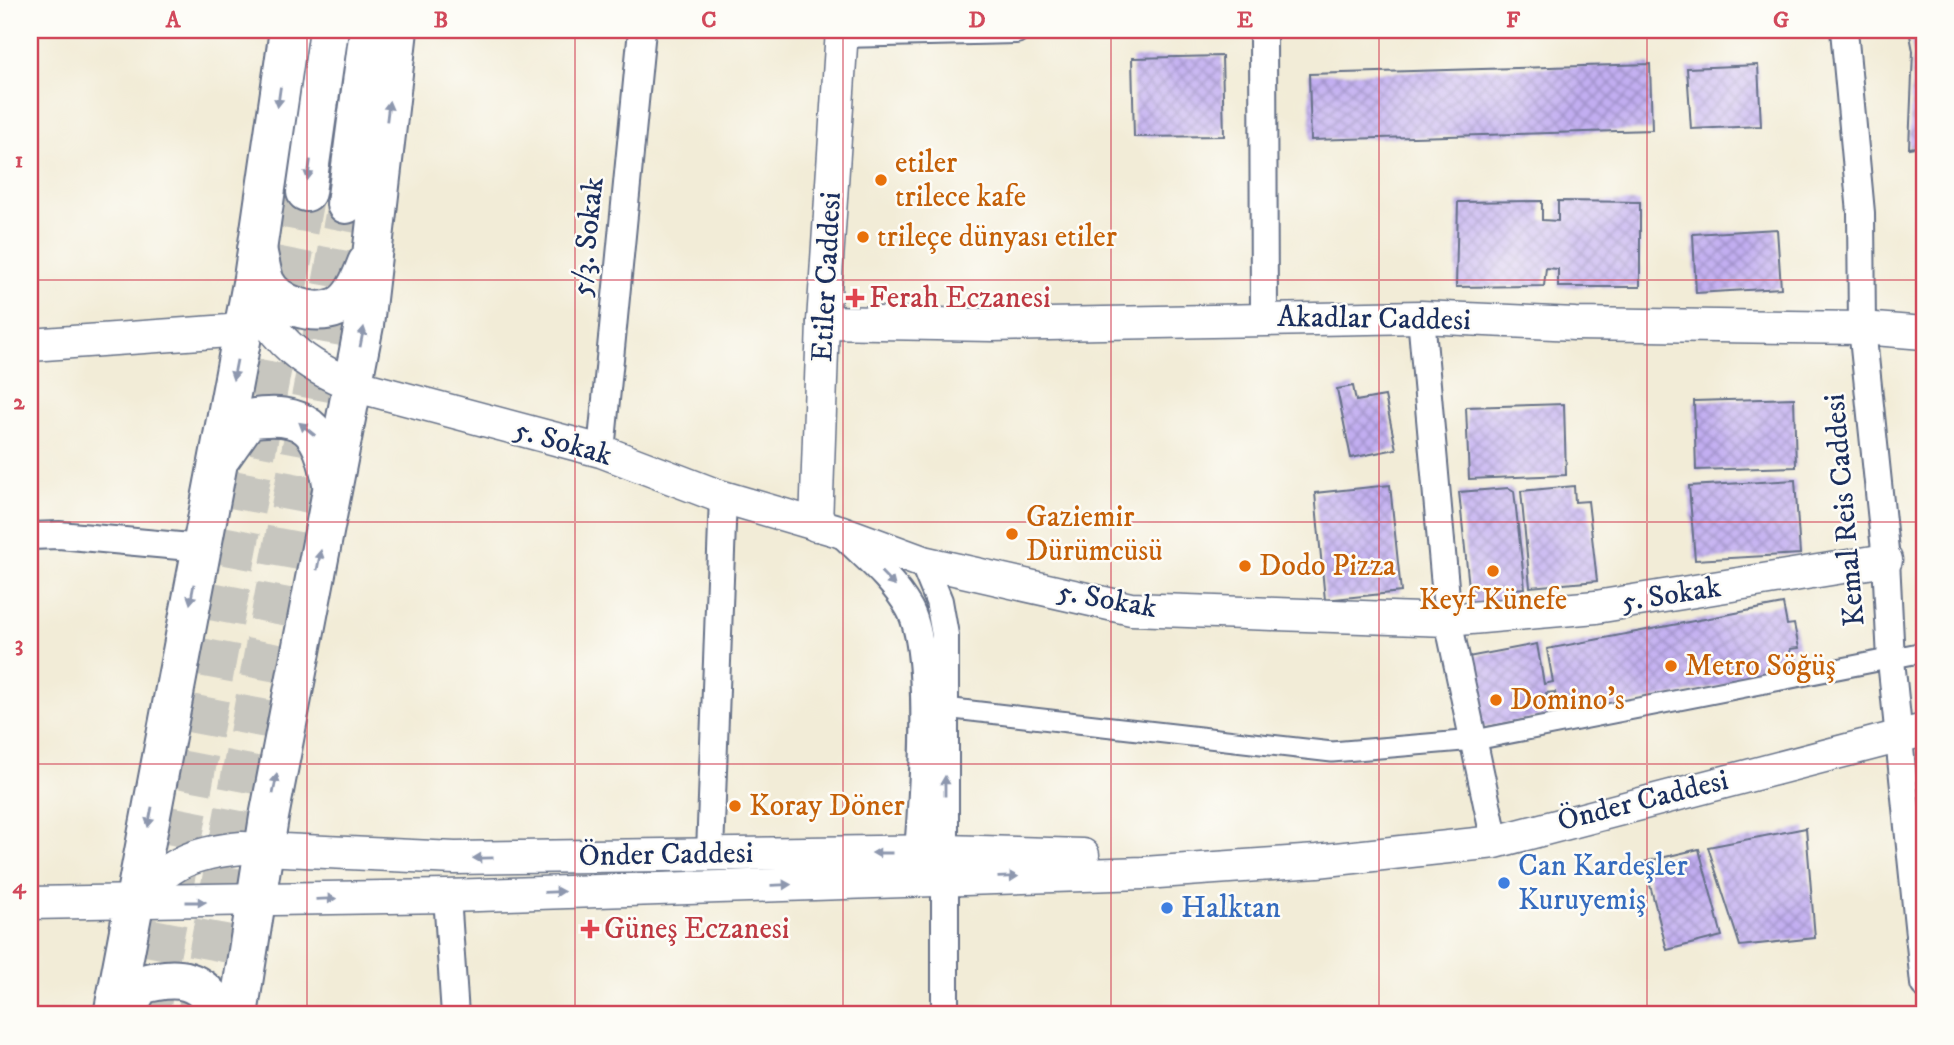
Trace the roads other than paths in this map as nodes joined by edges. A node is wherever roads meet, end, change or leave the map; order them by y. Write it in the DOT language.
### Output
graph roads {
  1 [pos="289,30"];
  2 [pos="329,30"];
  3 [pos="369,30"];
  4 [pos="398,30"];
  5 [pos="642,30"];
  6 [pos="973,30"];
  7 [pos="1016,30"];
  8 [pos="1263,30"];
  9 [pos="1844,30"];
  10 [pos="842,32"];
  11 [pos="306,192"];
  12 [pos="346,204"];
  13 [pos="257,250"];
  14 [pos="372,250"];
  15 [pos="247,312"];
  16 [pos="1264,317"];
  17 [pos="1421,317"];
  18 [pos="823,322"];
  19 [pos="1862,328"];
  20 [pos="1924,332"];
  21 [pos="30,345"];
  22 [pos="353,385"];
  23 [pos="601,451"];
  24 [pos="218,461"];
  25 [pos="333,489"];
  26 [pos="723,497"];
  27 [pos="828,528"];
  28 [pos="30,536"];
  29 [pos="201,548"];
  30 [pos="1886,560"];
  31 [pos="923,562"];
  32 [pos="1448,620"];
  33 [pos="1924,652"];
  34 [pos="1891,660"];
  35 [pos="945,708"];
  36 [pos="1912,733"];
  37 [pos="1475,740"];
  38 [pos="1495,842"];
  39 [pos="264,851"];
  40 [pos="710,853"];
  41 [pos="936,861"];
  42 [pos="447,896"];
  43 [pos="135,898"];
  44 [pos="258,901"];
  45 [pos="30,902"];
  46 [pos="1924,984"];
  47 [pos="113,1015"];
  48 [pos="123,1015"];
  49 [pos="223,1015"];
  50 [pos="238,1015"];
  51 [pos="455,1015"];
  52 [pos="945,1015"];
  1 -- 13 [label="highway, one-way"];
  2 -- 11 [label="highway, one-way"];
  3 -- 12 [label="highway"];
  14 -- 4 [label="highway, one-way"];
  5 -- 23 [label="street, 5/3. Sokak"];
  6 -- 7 [label="street"];
  6 -- 10 [label="street"];
  8 -- 16 [label="street"];
  9 -- 19 [label="street, Kemal Reis Caddesi"];
  10 -- 18 [label="street, Etiler Caddesi"];
  13 -- 14 [label="highway"];
  13 -- 15 [label="highway"];
  22 -- 14 [label="highway, one-way"];
  15 -- 21 [label="street"];
  15 -- 22 [label="street, 5. Sokak"];
  15 -- 24 [label="highway, one-way"];
  16 -- 17 [label="street, Akadlar Caddesi"];
  16 -- 18 [label="street, Akadlar Caddesi"];
  17 -- 19 [label="street, Akadlar Caddesi"];
  17 -- 32 [label="street"];
  18 -- 27 [label="street, Etiler Caddesi"];
  19 -- 20 [label="street, Akadlar Caddesi"];
  19 -- 30 [label="street, Kemal Reis Caddesi"];
  22 -- 23 [label="street, 5. Sokak"];
  22 -- 25 [label="highway"];
  23 -- 26 [label="street, 5. Sokak"];
  25 -- 24 [label="highway, one-way"];
  24 -- 29 [label="highway"];
  39 -- 25 [label="highway, one-way"];
  26 -- 27 [label="street, 5. Sokak"];
  26 -- 40 [label="street"];
  27 -- 31 [label="street, 5. Sokak"];
  27 -- 41 [label="street, one-way"];
  28 -- 29 [label="street"];
  29 -- 43 [label="highway, one-way"];
  30 -- 32 [label="street, 5. Sokak"];
  30 -- 34 [label="street, Kemal Reis Caddesi"];
  31 -- 32 [label="street, 5. Sokak"];
  31 -- 35 [label="street"];
  32 -- 37 [label="street"];
  33 -- 34 [label="street"];
  34 -- 36 [label="street, Kemal Reis Caddesi"];
  34 -- 37 [label="street"];
  35 -- 37 [label="street"];
  41 -- 35 [label="street, one-way"];
  36 -- 38 [label="street, Önder Caddesi"];
  36 -- 46 [label="street, Kemal Reis Caddesi"];
  37 -- 38 [label="street"];
  38 -- 41 [label="street, Önder Caddesi"];
  40 -- 39 [label="street, Önder Caddesi, one-way"];
  39 -- 43 [label="street, Önder Caddesi"];
  39 -- 44 [label="highway"];
  41 -- 40 [label="street, Önder Caddesi, one-way"];
  42 -- 41 [label="street, Önder Caddesi, one-way"];
  41 -- 52 [label="street"];
  44 -- 42 [label="street, Önder Caddesi, one-way"];
  42 -- 51 [label="street"];
  43 -- 44 [label="street, Önder Caddesi, one-way"];
  43 -- 45 [label="street"];
  43 -- 47 [label="highway"];
  44 -- 50 [label="highway"];
  48 -- 49 [label="highway"];
}
